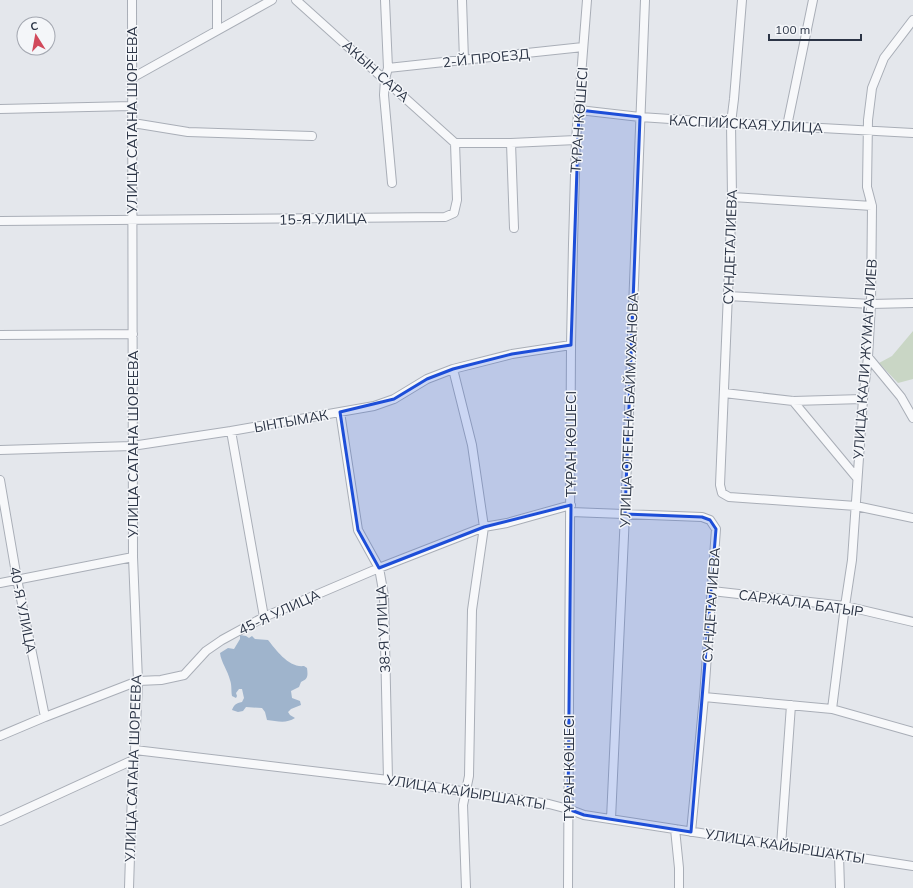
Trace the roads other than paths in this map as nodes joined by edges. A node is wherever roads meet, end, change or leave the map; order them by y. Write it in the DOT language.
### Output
graph roads {
  1 [pos="132,0"];
  2 [pos="217,0"];
  3 [pos="272,0"];
  4 [pos="296,0"];
  5 [pos="385,0"];
  6 [pos="462,0"];
  7 [pos="588,0"];
  8 [pos="645,0"];
  9 [pos="742,0"];
  10 [pos="813,0"];
  11 [pos="913,21"];
  12 [pos="217,30"];
  13 [pos="583,47"];
  14 [pos="464,60"];
  15 [pos="388,68"];
  16 [pos="132,78"];
  17 [pos="385,79"];
  18 [pos="132,106"];
  19 [pos="0,109"];
  20 [pos="579,110"];
  21 [pos="640,117"];
  22 [pos="132,123"];
  23 [pos="730,123"];
  24 [pos="787,126"];
  25 [pos="868,131"];
  26 [pos="913,133"];
  27 [pos="312,136"];
  28 [pos="576,140"];
  29 [pos="456,143"];
  30 [pos="511,143"];
  31 [pos="392,183"];
  32 [pos="732,197"];
  33 [pos="872,206"];
  34 [pos="133,220"];
  35 [pos="0,221"];
  36 [pos="514,228"];
  37 [pos="728,296"];
  38 [pos="913,303"];
  39 [pos="871,304"];
  40 [pos="133,334"];
  41 [pos="0,335"];
  42 [pos="571,345"];
  43 [pos="868,357"];
  44 [pos="453,369"];
  45 [pos="724,393"];
  46 [pos="863,399"];
  47 [pos="793,401"];
  48 [pos="340,412"];
  49 [pos="913,418"];
  50 [pos="231,431"];
  51 [pos="132,446"];
  52 [pos="0,450"];
  53 [pos="858,478"];
  54 [pos="0,480"];
  55 [pos="856,506"];
  56 [pos="571,509"];
  57 [pos="625,514"];
  58 [pos="913,518"];
  59 [pos="484,527"];
  60 [pos="133,557"];
  61 [pos="379,568"];
  62 [pos="17,579"];
  63 [pos="0,583"];
  64 [pos="712,591"];
  65 [pos="844,606"];
  66 [pos="264,617"];
  67 [pos="913,622"];
  68 [pos="138,681"];
  69 [pos="704,696"];
  70 [pos="791,705"];
  71 [pos="832,709"];
  72 [pos="45,717"];
  73 [pos="913,732"];
  74 [pos="0,736"];
  75 [pos="135,750"];
  76 [pos="133,760"];
  77 [pos="388,780"];
  78 [pos="466,792"];
  79 [pos="568,809"];
  80 [pos="611,819"];
  81 [pos="0,821"];
  82 [pos="675,829"];
  83 [pos="690,832"];
  84 [pos="781,846"];
  85 [pos="839,855"];
  86 [pos="913,866"];
  87 [pos="129,888"];
  88 [pos="466,888"];
  89 [pos="568,888"];
  90 [pos="679,888"];
  91 [pos="840,888"];
  1 -- 16 [label="street, УЛИЦА САТАНА ШОРЕЕВА"];
  2 -- 12 [label="street"];
  3 -- 12 [label="street"];
  4 -- 17 [label="street, АКЫН САРА"];
  5 -- 15 [label="street"];
  6 -- 14 [label="street"];
  7 -- 13 [label="street, ТҰРАН КӨШЕСІ"];
  8 -- 21 [label="street, УЛИЦА ОТЕГЕНА БАЙМУХАНОВА"];
  9 -- 23 [label="street, СУНДЕТАЛИЕВА"];
  10 -- 24 [label="street"];
  11 -- 25 [label="street, УЛИЦА КАЛИ ЖУМАГАЛИЕВ"];
  12 -- 16 [label="street"];
  13 -- 14 [label="street, 2-Й ПРОЕЗД"];
  13 -- 20 [label="street, ТҰРАН КӨШЕСІ"];
  14 -- 15 [label="street, 2-Й ПРОЕЗД"];
  15 -- 17 [label="street"];
  16 -- 18 [label="street, УЛИЦА САТАНА ШОРЕЕВА"];
  17 -- 29 [label="street, АКЫН САРА"];
  17 -- 31 [label="street"];
  18 -- 19 [label="street"];
  18 -- 22 [label="street, УЛИЦА САТАНА ШОРЕЕВА"];
  20 -- 21 [label="street, КАСПИЙСКАЯ УЛИЦА"];
  20 -- 28 [label="street, ТҰРАН КӨШЕСІ"];
  21 -- 23 [label="street, КАСПИЙСКАЯ УЛИЦА"];
  21 -- 57 [label="street, УЛИЦА ОТЕГЕНА БАЙМУХАНОВА"];
  22 -- 27 [label="street"];
  22 -- 34 [label="street, УЛИЦА САТАНА ШОРЕЕВА"];
  23 -- 24 [label="street, КАСПИЙСКАЯ УЛИЦА"];
  23 -- 32 [label="street, СУНДЕТАЛИЕВА"];
  24 -- 25 [label="street, КАСПИЙСКАЯ УЛИЦА"];
  25 -- 26 [label="street, КАСПИЙСКАЯ УЛИЦА"];
  25 -- 33 [label="street, УЛИЦА КАЛИ ЖУМАГАЛИЕВ"];
  28 -- 30 [label="street"];
  28 -- 42 [label="street, ТҰРАН КӨШЕСІ"];
  29 -- 30 [label="street"];
  29 -- 34 [label="street, 15-Я УЛИЦА"];
  30 -- 36 [label="street"];
  32 -- 33 [label="street"];
  32 -- 37 [label="street, СУНДЕТАЛИЕВА"];
  33 -- 39 [label="street, УЛИЦА КАЛИ ЖУМАГАЛИЕВ"];
  34 -- 35 [label="street, 15-Я УЛИЦА"];
  34 -- 40 [label="street, УЛИЦА САТАНА ШОРЕЕВА"];
  37 -- 39 [label="street"];
  37 -- 45 [label="street, СУНДЕТАЛИЕВА"];
  38 -- 39 [label="street"];
  39 -- 43 [label="street, УЛИЦА КАЛИ ЖУМАГАЛИЕВ"];
  40 -- 41 [label="street"];
  40 -- 51 [label="street, УЛИЦА САТАНА ШОРЕЕВА"];
  42 -- 44 [label="street, ЫНТЫМАК"];
  42 -- 56 [label="street, ТҰРАН КӨШЕСІ"];
  43 -- 46 [label="street, УЛИЦА КАЛИ ЖУМАГАЛИЕВ"];
  43 -- 49 [label="street"];
  44 -- 48 [label="street, ЫНТЫМАК"];
  44 -- 59 [label="street"];
  45 -- 47 [label="street"];
  45 -- 55 [label="street, СУНДЕТАЛИЕВА"];
  46 -- 47 [label="street"];
  46 -- 53 [label="street, УЛИЦА КАЛИ ЖУМАГАЛИЕВ"];
  47 -- 53 [label="street"];
  48 -- 50 [label="street, ЫНТЫМАК"];
  48 -- 61 [label="street, 38-Я УЛИЦА"];
  50 -- 51 [label="street, ЫНТЫМАК"];
  50 -- 66 [label="street"];
  51 -- 52 [label="street, ЫНТЫМАК"];
  51 -- 60 [label="street, УЛИЦА САТАНА ШОРЕЕВА"];
  53 -- 55 [label="street, УЛИЦА КАЛИ ЖУМАГАЛИЕВ"];
  54 -- 62 [label="street, 40-Я УЛИЦА"];
  55 -- 58 [label="street"];
  55 -- 65 [label="street, УЛИЦА КАЛИ ЖУМАГАЛИЕВ"];
  56 -- 57 [label="street, СУНДЕТАЛИЕВА"];
  56 -- 59 [label="street, 45-Я УЛИЦА"];
  56 -- 79 [label="street, ТҰРАН КӨШЕСІ"];
  57 -- 64 [label="street, СУНДЕТАЛИЕВА"];
  57 -- 80 [label="street, УЛИЦА ОТЕГЕНА БАЙМУХАНОВА"];
  59 -- 61 [label="street, 45-Я УЛИЦА"];
  59 -- 78 [label="street"];
  60 -- 62 [label="street"];
  60 -- 68 [label="street, УЛИЦА САТАНА ШОРЕЕВА"];
  61 -- 66 [label="street, 45-Я УЛИЦА"];
  61 -- 77 [label="street, 38-Я УЛИЦА"];
  62 -- 63 [label="street"];
  62 -- 72 [label="street, 40-Я УЛИЦА"];
  64 -- 65 [label="street, САРЖАЛА БАТЫР"];
  64 -- 69 [label="street, СУНДЕТАЛИЕВА"];
  65 -- 67 [label="street, САРЖАЛА БАТЫР"];
  65 -- 71 [label="street, УЛИЦА КАЛИ ЖУМАГАЛИЕВ"];
  66 -- 68 [label="street, 45-Я УЛИЦА"];
  68 -- 72 [label="street, 45-Я УЛИЦА"];
  68 -- 75 [label="street, УЛИЦА САТАНА ШОРЕЕВА"];
  69 -- 70 [label="street"];
  69 -- 83 [label="street, СУНДЕТАЛИЕВА"];
  70 -- 71 [label="street"];
  70 -- 84 [label="street"];
  71 -- 73 [label="street"];
  72 -- 74 [label="street, 45-Я УЛИЦА"];
  75 -- 76 [label="street, УЛИЦА САТАНА ШОРЕЕВА"];
  75 -- 77 [label="street, УЛИЦА КАЙЫРШАКТЫ"];
  76 -- 81 [label="street"];
  76 -- 87 [label="street, УЛИЦА САТАНА ШОРЕЕВА"];
  77 -- 78 [label="street, УЛИЦА КАЙЫРШАКТЫ"];
  78 -- 79 [label="street, УЛИЦА КАЙЫРШАКТЫ"];
  78 -- 88 [label="street"];
  79 -- 80 [label="street, УЛИЦА КАЙЫРШАКТЫ"];
  79 -- 89 [label="street, ТҰРАН КӨШЕСІ"];
  80 -- 82 [label="street, УЛИЦА КАЙЫРШАКТЫ"];
  82 -- 83 [label="street, УЛИЦА КАЙЫРШАКТЫ"];
  82 -- 90 [label="street"];
  83 -- 84 [label="street, УЛИЦА КАЙЫРШАКТЫ"];
  84 -- 85 [label="street, УЛИЦА КАЙЫРШАКТЫ"];
  85 -- 86 [label="street, УЛИЦА КАЙЫРШАКТЫ"];
  85 -- 91 [label="street"];
}
